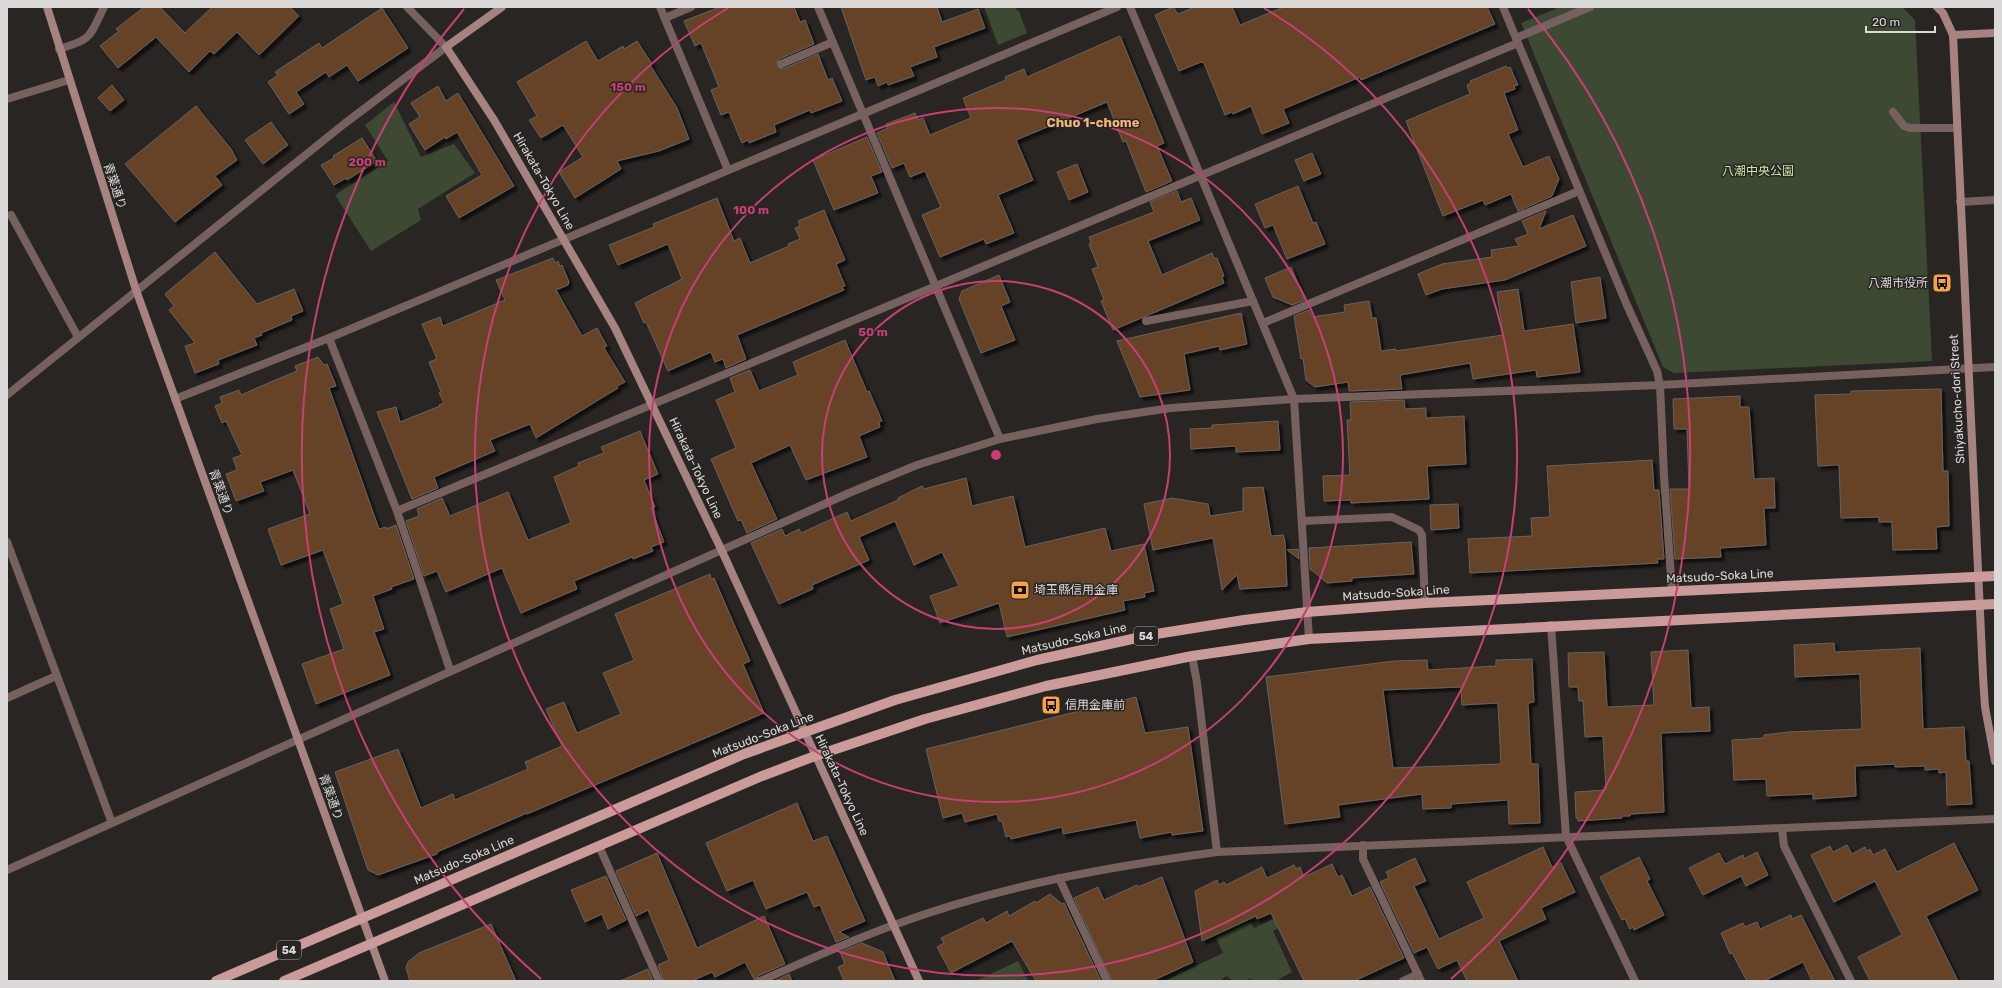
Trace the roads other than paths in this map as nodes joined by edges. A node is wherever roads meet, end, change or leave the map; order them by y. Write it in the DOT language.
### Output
graph roads {
  1 [pos="47,7"];
  2 [pos="104,7"];
  3 [pos="407,7"];
  4 [pos="502,7"];
  5 [pos="660,7"];
  6 [pos="691,7"];
  7 [pos="818,7"];
  8 [pos="1117,7"];
  9 [pos="1130,7"];
  10 [pos="1503,7"];
  11 [pos="1590,7"];
  12 [pos="1937,7"];
  13 [pos="665,18"];
  14 [pos="1995,33"];
  15 [pos="1953,35"];
  16 [pos="1517,41"];
  17 [pos="833,42"];
  18 [pos="446,47"];
  19 [pos="60,49"];
  20 [pos="781,64"];
  21 [pos="69,80"];
  22 [pos="7,99"];
  23 [pos="1893,112"];
  24 [pos="863,113"];
  25 [pos="1957,128"];
  26 [pos="728,170"];
  27 [pos="1201,175"];
  28 [pos="1579,191"];
  29 [pos="1995,200"];
  30 [pos="1960,202"];
  31 [pos="11,215"];
  32 [pos="564,239"];
  33 [pos="935,286"];
  34 [pos="136,290"];
  35 [pos="1253,301"];
  36 [pos="1146,321"];
  37 [pos="1263,323"];
  38 [pos="78,337"];
  39 [pos="329,338"];
  40 [pos="1995,368"];
  41 [pos="1968,369"];
  42 [pos="1660,385"];
  43 [pos="7,395"];
  44 [pos="175,399"];
  45 [pos="1294,400"];
  46 [pos="652,404"];
  47 [pos="1000,439"];
  48 [pos="397,511"];
  49 [pos="1302,521"];
  50 [pos="7,542"];
  51 [pos="721,550"];
  52 [pos="1995,576"];
  53 [pos="1980,577"];
  54 [pos="1672,592"];
  55 [pos="1425,603"];
  56 [pos="1995,604"];
  57 [pos="1980,605"];
  58 [pos="1307,612"];
  59 [pos="1551,625"];
  60 [pos="1309,639"];
  61 [pos="1192,656"];
  62 [pos="450,670"];
  63 [pos="56,676"];
  64 [pos="7,698"];
  65 [pos="804,732"];
  66 [pos="298,740"];
  67 [pos="815,756"];
  68 [pos="1995,761"];
  69 [pos="1995,818"];
  70 [pos="112,823"];
  71 [pos="1782,828"];
  72 [pos="1566,836"];
  73 [pos="1363,845"];
  74 [pos="599,846"];
  75 [pos="1217,852"];
  76 [pos="7,870"];
  77 [pos="1059,878"];
  78 [pos="361,919"];
  79 [pos="894,925"];
  80 [pos="371,943"];
  81 [pos="1420,978"];
  82 [pos="216,981"];
  83 [pos="284,981"];
  84 [pos="385,981"];
  85 [pos="659,981"];
  86 [pos="760,981"];
  87 [pos="919,981"];
  88 [pos="1107,981"];
  89 [pos="1403,981"];
  90 [pos="1635,981"];
  91 [pos="1850,981"];
  1 -- 19 [label="street, 青葉通り"];
  2 -- 19 [label="street"];
  3 -- 18 [label="street"];
  4 -- 18 [label="street"];
  5 -- 13 [label="street"];
  6 -- 13 [label="street"];
  7 -- 17 [label="street"];
  8 -- 24 [label="street"];
  9 -- 27 [label="street"];
  10 -- 16 [label="street"];
  11 -- 16 [label="street"];
  12 -- 15 [label="street"];
  13 -- 26 [label="street"];
  14 -- 15 [label="street"];
  15 -- 25 [label="street, Shiyakucho-dori Street"];
  16 -- 27 [label="street"];
  16 -- 28 [label="street"];
  17 -- 20 [label="street"];
  17 -- 24 [label="street"];
  18 -- 32 [label="street, Hirakata-Tokyo Line"];
  18 -- 34 [label="street"];
  19 -- 21 [label="street, 青葉通り"];
  21 -- 22 [label="street"];
  21 -- 34 [label="street, 青葉通り"];
  23 -- 25 [label="street"];
  24 -- 26 [label="street"];
  24 -- 33 [label="street"];
  25 -- 30 [label="street, Shiyakucho-dori Street"];
  26 -- 32 [label="street"];
  27 -- 33 [label="street"];
  27 -- 35 [label="street"];
  28 -- 37 [label="street"];
  28 -- 42 [label="street"];
  29 -- 30 [label="street"];
  30 -- 41 [label="street, Shiyakucho-dori Street"];
  31 -- 38 [label="street"];
  32 -- 39 [label="street"];
  32 -- 46 [label="street, Hirakata-Tokyo Line"];
  33 -- 46 [label="street"];
  33 -- 47 [label="street"];
  34 -- 38 [label="street"];
  34 -- 44 [label="street, 青葉通り"];
  35 -- 36 [label="street"];
  35 -- 37 [label="street"];
  37 -- 45 [label="street"];
  38 -- 43 [label="street"];
  39 -- 44 [label="street"];
  39 -- 48 [label="street"];
  40 -- 41 [label="street"];
  41 -- 42 [label="street"];
  41 -- 53 [label="street, Shiyakucho-dori Street"];
  42 -- 45 [label="street"];
  42 -- 54 [label="street"];
  44 -- 66 [label="street, 青葉通り"];
  45 -- 47 [label="street"];
  45 -- 49 [label="street"];
  46 -- 48 [label="street"];
  46 -- 51 [label="street, Hirakata-Tokyo Line"];
  47 -- 51 [label="street"];
  48 -- 62 [label="street"];
  49 -- 55 [label="street"];
  49 -- 58 [label="street"];
  50 -- 63 [label="street"];
  51 -- 62 [label="street"];
  51 -- 65 [label="street, Hirakata-Tokyo Line"];
  52 -- 53 [label="main road, Matsudo-Soka Line / 54"];
  53 -- 54 [label="main road, Matsudo-Soka Line / 54"];
  53 -- 57 [label="street, Shiyakucho-dori Street"];
  54 -- 55 [label="main road, Matsudo-Soka Line / 54"];
  55 -- 58 [label="main road, Matsudo-Soka Line / 54"];
  56 -- 57 [label="main road, 54"];
  57 -- 59 [label="main road, 54"];
  57 -- 68 [label="street, Shiyakucho-dori Street"];
  58 -- 60 [label="street"];
  58 -- 65 [label="main road, Matsudo-Soka Line / 54"];
  59 -- 60 [label="main road, 54"];
  59 -- 72 [label="street"];
  60 -- 61 [label="main road, 54"];
  61 -- 67 [label="main road, 54"];
  61 -- 75 [label="street"];
  62 -- 66 [label="street"];
  63 -- 64 [label="street"];
  63 -- 70 [label="street"];
  65 -- 67 [label="street, Hirakata-Tokyo Line"];
  65 -- 78 [label="main road, Matsudo-Soka Line / 54"];
  66 -- 70 [label="street"];
  66 -- 78 [label="street, 青葉通り"];
  67 -- 74 [label="main road, 54"];
  67 -- 79 [label="street, Hirakata-Tokyo Line"];
  69 -- 71 [label="street"];
  70 -- 76 [label="street"];
  71 -- 72 [label="street"];
  71 -- 91 [label="street"];
  72 -- 73 [label="street"];
  72 -- 90 [label="street"];
  73 -- 75 [label="street"];
  73 -- 81 [label="street"];
  74 -- 80 [label="main road, 54"];
  74 -- 85 [label="street"];
  75 -- 77 [label="street"];
  77 -- 79 [label="street"];
  77 -- 88 [label="street"];
  78 -- 80 [label="street, 青葉通り"];
  78 -- 82 [label="main road, Matsudo-Soka Line / 54"];
  79 -- 86 [label="street"];
  79 -- 87 [label="street, Hirakata-Tokyo Line"];
  80 -- 83 [label="main road, 54"];
  80 -- 84 [label="street, 青葉通り"];
  81 -- 89 [label="street"];
}
